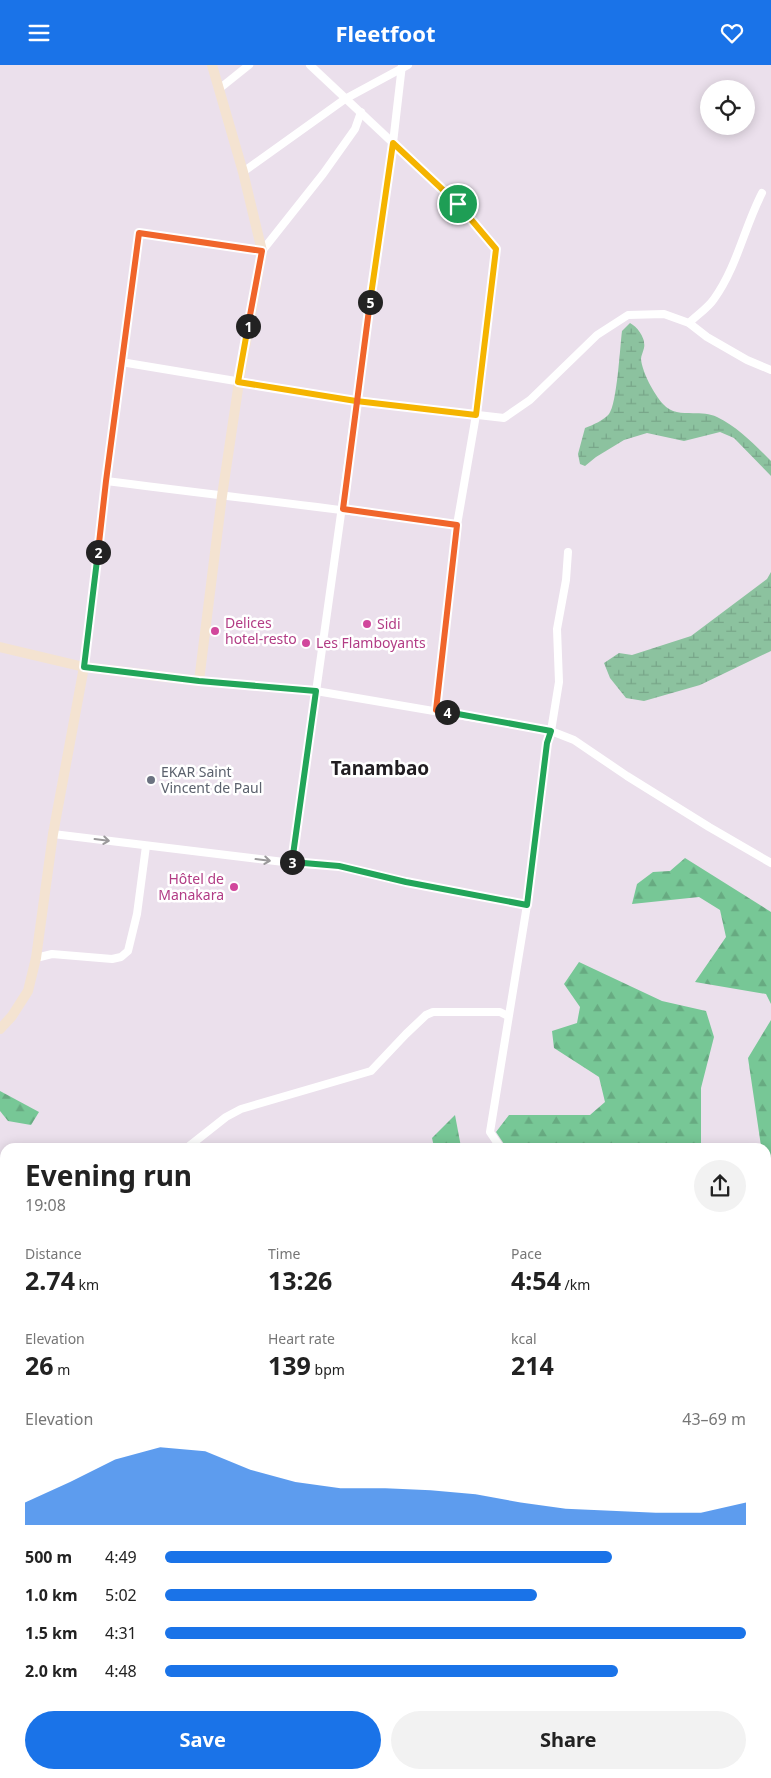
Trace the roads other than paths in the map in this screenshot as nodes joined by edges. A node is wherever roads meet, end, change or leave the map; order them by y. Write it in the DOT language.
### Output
graph roads {
  1 [pos="212,65"];
  2 [pos="249,65"];
  3 [pos="310,65"];
  4 [pos="404,66"];
  5 [pos="219,89"];
  6 [pos="345,99"];
  7 [pos="361,112"];
  8 [pos="393,143"];
  9 [pos="243,172"];
  10 [pos="762,193"];
  11 [pos="262,251"];
  12 [pos="689,323"];
  13 [pos="121,362"];
  14 [pos="771,370"];
  15 [pos="238,382"];
  16 [pos="356,401"];
  17 [pos="476,415"];
  18 [pos="106,481"];
  19 [pos="222,496"];
  20 [pos="343,509"];
  21 [pos="457,525"];
  22 [pos="568,551"];
  23 [pos="0,647"];
  24 [pos="84,667"];
  25 [pos="199,681"];
  26 [pos="316,691"];
  27 [pos="436,710"];
  28 [pos="551,731"];
  29 [pos="53,835"];
  30 [pos="146,846"];
  31 [pos="292,863"];
  32 [pos="771,863"];
  33 [pos="527,905"];
  34 [pos="36,957"];
  35 [pos="508,1016"];
  36 [pos="0,1029"];
  37 [pos="193,1143"];
  38 [pos="497,1143"];
  1 -- 5 [label="street"];
  2 -- 5 [label="street"];
  3 -- 6 [label="street"];
  4 -- 6 [label="street"];
  4 -- 8 [label="street"];
  5 -- 9 [label="street"];
  6 -- 7 [label="street"];
  6 -- 9 [label="street"];
  7 -- 8 [label="street"];
  7 -- 11 [label="street"];
  8 -- 16 [label="street"];
  8 -- 17 [label="street"];
  9 -- 11 [label="street"];
  10 -- 12 [label="street"];
  11 -- 13 [label="street"];
  11 -- 15 [label="street"];
  12 -- 14 [label="street"];
  12 -- 17 [label="street"];
  13 -- 15 [label="street"];
  13 -- 18 [label="street"];
  15 -- 16 [label="street"];
  15 -- 19 [label="street"];
  16 -- 17 [label="street"];
  16 -- 20 [label="street"];
  17 -- 21 [label="street"];
  18 -- 19 [label="street"];
  18 -- 24 [label="street"];
  19 -- 20 [label="street"];
  19 -- 25 [label="street"];
  20 -- 21 [label="street"];
  20 -- 26 [label="street"];
  21 -- 27 [label="street"];
  22 -- 28 [label="street"];
  23 -- 24 [label="street"];
  24 -- 25 [label="street"];
  24 -- 29 [label="street"];
  25 -- 26 [label="street"];
  26 -- 27 [label="street"];
  26 -- 31 [label="street"];
  27 -- 28 [label="street"];
  28 -- 32 [label="street"];
  28 -- 33 [label="street"];
  29 -- 30 [label="street, one-way"];
  29 -- 34 [label="street"];
  30 -- 31 [label="street, one-way"];
  30 -- 34 [label="street"];
  31 -- 33 [label="street"];
  33 -- 35 [label="street"];
  34 -- 36 [label="street"];
  35 -- 37 [label="street"];
  35 -- 38 [label="street"];
}
